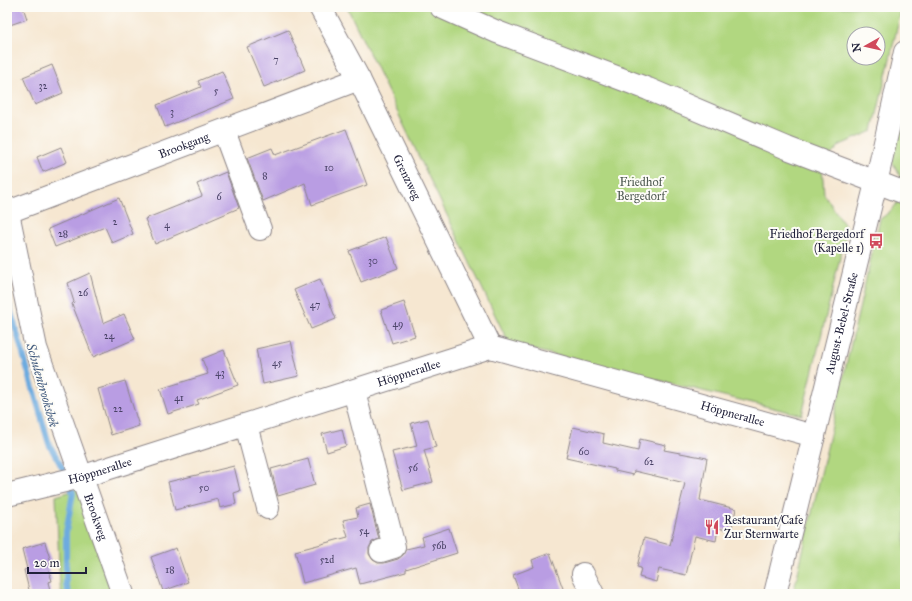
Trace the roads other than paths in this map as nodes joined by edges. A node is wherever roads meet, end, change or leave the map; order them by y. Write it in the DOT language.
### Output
graph roads {
  1 [pos="320,7"];
  2 [pos="442,7"];
  3 [pos="905,52"];
  4 [pos="359,79"];
  5 [pos="224,131"];
  6 [pos="876,183"];
  7 [pos="905,193"];
  8 [pos="7,210"];
  9 [pos="260,229"];
  10 [pos="490,348"];
  11 [pos="354,390"];
  12 [pos="246,425"];
  13 [pos="814,436"];
  14 [pos="80,477"];
  15 [pos="7,495"];
  16 [pos="268,508"];
  17 [pos="381,551"];
  18 [pos="584,574"];
  19 [pos="123,594"];
  20 [pos="593,594"];
  21 [pos="775,594"];
  1 -- 4 [label="street, Grenzweg"];
  2 -- 6 [label="street"];
  3 -- 6 [label="street, August-Bebel-Straße"];
  4 -- 5 [label="street, Brookgang"];
  4 -- 10 [label="street, Grenzweg"];
  5 -- 8 [label="street, Brookgang"];
  5 -- 9 [label="street"];
  6 -- 7 [label="street"];
  6 -- 13 [label="street, August-Bebel-Straße"];
  8 -- 14 [label="street, Brookweg"];
  10 -- 11 [label="street, Höppnerallee"];
  10 -- 13 [label="street, Höppnerallee"];
  11 -- 12 [label="street, Höppnerallee"];
  11 -- 17 [label="street"];
  12 -- 14 [label="street, Höppnerallee"];
  12 -- 16 [label="street"];
  13 -- 21 [label="street, August-Bebel-Straße"];
  14 -- 15 [label="street, Höppnerallee"];
  14 -- 19 [label="street, Brookweg"];
  18 -- 20 [label="street"];
}
